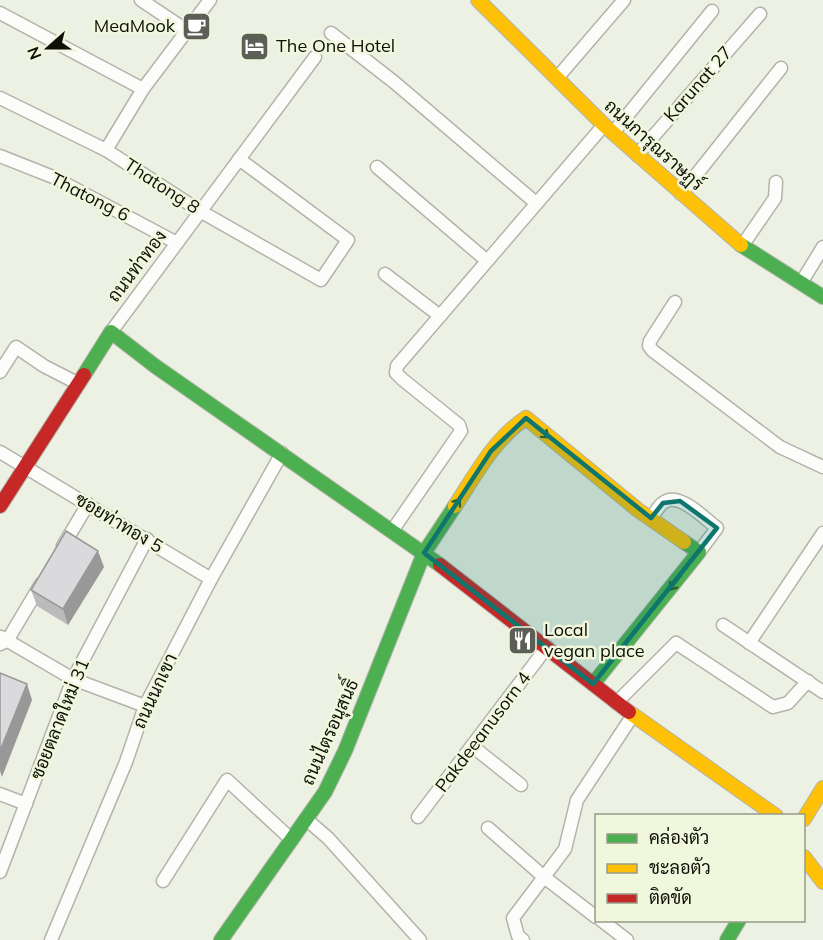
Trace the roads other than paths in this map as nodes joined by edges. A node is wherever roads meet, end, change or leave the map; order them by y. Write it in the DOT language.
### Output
graph roads {
  1 [pos="141,0"];
  2 [pos="210,0"];
  3 [pos="478,0"];
  4 [pos="624,0"];
  5 [pos="712,11"];
  6 [pos="0,13"];
  7 [pos="760,14"];
  8 [pos="186,30"];
  9 [pos="331,33"];
  10 [pos="315,57"];
  11 [pos="781,68"];
  12 [pos="557,78"];
  13 [pos="143,89"];
  14 [pos="0,98"];
  15 [pos="608,129"];
  16 [pos="106,150"];
  17 [pos="637,155"];
  18 [pos="0,156"];
  19 [pos="239,159"];
  20 [pos="377,167"];
  21 [pos="776,182"];
  22 [pos="681,194"];
  23 [pos="536,203"];
  24 [pos="200,212"];
  25 [pos="177,243"];
  26 [pos="742,246"];
  27 [pos="823,247"];
  28 [pos="486,260"];
  29 [pos="385,274"];
  30 [pos="801,283"];
  31 [pos="823,297"];
  32 [pos="675,302"];
  33 [pos="440,316"];
  34 [pos="111,332"];
  35 [pos="0,372"];
  36 [pos="77,383"];
  37 [pos="0,452"];
  38 [pos="282,453"];
  39 [pos="823,466"];
  40 [pos="26,467"];
  41 [pos="88,504"];
  42 [pos="0,506"];
  43 [pos="651,518"];
  44 [pos="392,531"];
  45 [pos="823,533"];
  46 [pos="147,539"];
  47 [pos="699,552"];
  48 [pos="59,553"];
  49 [pos="424,553"];
  50 [pos="48,572"];
  51 [pos="211,579"];
  52 [pos="723,626"];
  53 [pos="2,640"];
  54 [pos="749,643"];
  55 [pos="547,647"];
  56 [pos="73,679"];
  57 [pos="808,681"];
  58 [pos="593,684"];
  59 [pos="823,692"];
  60 [pos="616,703"];
  61 [pos="145,706"];
  62 [pos="633,715"];
  63 [pos="472,746"];
  64 [pos="521,785"];
  65 [pos="823,788"];
  66 [pos="0,794"];
  67 [pos="26,804"];
  68 [pos="773,814"];
  69 [pos="418,817"];
  70 [pos="805,817"];
  71 [pos="306,819"];
  72 [pos="488,828"];
  73 [pos="292,840"];
  74 [pos="805,858"];
  75 [pos="0,872"];
  76 [pos="544,877"];
  77 [pos="163,881"];
  78 [pos="823,882"];
  79 [pos="595,915"];
  80 [pos="602,922"];
  81 [pos="738,922"];
  82 [pos="51,940"];
  83 [pos="221,940"];
  84 [pos="420,940"];
  85 [pos="523,940"];
  86 [pos="627,940"];
  87 [pos="727,940"];
  1 -- 8 [label="street"];
  2 -- 8 [label="street"];
  3 -- 12 [label="street, ถนนการุณราษฏร์"];
  4 -- 12 [label="street"];
  5 -- 15 [label="street"];
  6 -- 13 [label="street"];
  7 -- 17 [label="street, Karunat 27"];
  8 -- 13 [label="street"];
  9 -- 23 [label="street"];
  10 -- 19 [label="street, ถนนท่าทอง"];
  11 -- 22 [label="street"];
  12 -- 15 [label="street, ถนนการุณราษฏร์"];
  13 -- 16 [label="street"];
  14 -- 16 [label="street, Thatong 8"];
  15 -- 17 [label="street, ถนนการุณราษฏร์"];
  15 -- 23 [label="street"];
  16 -- 24 [label="street, Thatong 8"];
  17 -- 22 [label="street, ถนนการุณราษฏร์"];
  18 -- 25 [label="street, Thatong 6"];
  19 -- 24 [label="street, ถนนท่าทอง"];
  19 -- 24 [label="street, Thatong 8"];
  20 -- 28 [label="street"];
  21 -- 26 [label="street"];
  22 -- 26 [label="street, ถนนการุณราษฏร์"];
  23 -- 28 [label="street"];
  24 -- 25 [label="street, ถนนท่าทอง"];
  25 -- 34 [label="street, ถนนท่าทอง"];
  26 -- 30 [label="street, ถนนการุณราษฏร์"];
  27 -- 30 [label="street"];
  28 -- 33 [label="street"];
  29 -- 33 [label="street"];
  30 -- 31 [label="street, ถนนการุณราษฏร์"];
  32 -- 39 [label="street"];
  33 -- 44 [label="street"];
  34 -- 36 [label="street, ถนนท่าทอง"];
  34 -- 38 [label="street"];
  35 -- 36 [label="street"];
  36 -- 40 [label="street, ถนนท่าทอง"];
  37 -- 40 [label="street, ซอยท่าทอง 5"];
  38 -- 44 [label="street"];
  38 -- 51 [label="street, ถนนนกเขา"];
  40 -- 41 [label="street, ซอยท่าทอง 5"];
  40 -- 42 [label="street, ถนนท่าทอง"];
  41 -- 46 [label="street, ซอยท่าทอง 5"];
  41 -- 48 [label="street"];
  43 -- 47 [label="street"];
  43 -- 47 [label="street"];
  49 -- 43 [label="street, ถนนไตรอนุสนธิ์, one-way"];
  44 -- 49 [label="street"];
  45 -- 54 [label="street"];
  46 -- 51 [label="street, ซอยท่าทอง 5"];
  46 -- 56 [label="street, ซอยตลาดใหม่ 31"];
  47 -- 58 [label="street, one-way"];
  49 -- 55 [label="street"];
  49 -- 71 [label="street, ถนนไตรอนุสนธิ์"];
  50 -- 53 [label="street"];
  51 -- 61 [label="street, ถนนนกเขา"];
  52 -- 54 [label="street"];
  53 -- 56 [label="street"];
  54 -- 57 [label="street"];
  55 -- 58 [label="street"];
  55 -- 63 [label="street, Pakdeeanusorn 4"];
  56 -- 61 [label="street"];
  56 -- 67 [label="street, ซอยตลาดใหม่ 31"];
  57 -- 59 [label="street"];
  57 -- 60 [label="street"];
  58 -- 60 [label="street"];
  60 -- 62 [label="street"];
  61 -- 82 [label="street, ถนนนกเขา"];
  62 -- 68 [label="street"];
  62 -- 76 [label="street"];
  63 -- 64 [label="street"];
  63 -- 69 [label="street, Pakdeeanusorn 4"];
  65 -- 70 [label="street"];
  66 -- 67 [label="street"];
  67 -- 75 [label="street, ซอยตลาดใหม่ 31"];
  71 -- 73 [label="street, ถนนไตรอนุสนธิ์"];
  71 -- 84 [label="street"];
  72 -- 76 [label="street"];
  73 -- 77 [label="street"];
  73 -- 83 [label="street, ถนนไตรอนุสนธิ์"];
  74 -- 78 [label="street"];
  76 -- 79 [label="street"];
  76 -- 85 [label="street"];
  80 -- 86 [label="street"];
  81 -- 87 [label="street"];
}
